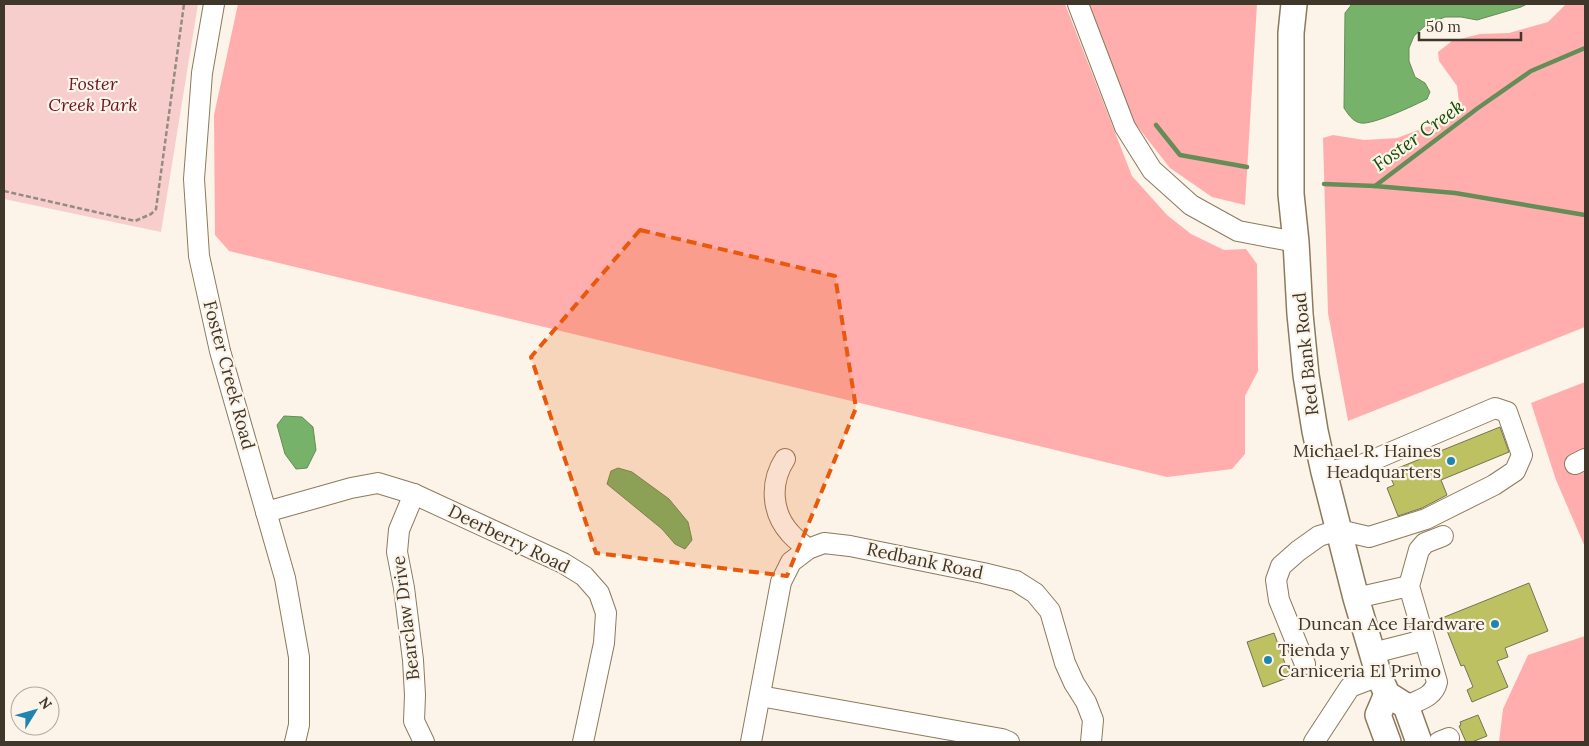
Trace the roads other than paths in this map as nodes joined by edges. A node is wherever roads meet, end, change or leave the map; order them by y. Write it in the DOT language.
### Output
graph roads {
  1 [pos="214,4"];
  2 [pos="1078,4"];
  3 [pos="1294,4"];
  4 [pos="1296,242"];
  5 [pos="785,459"];
  6 [pos="1324,472"];
  7 [pos="414,494"];
  8 [pos="266,512"];
  9 [pos="1339,530"];
  10 [pos="1443,536"];
  11 [pos="808,549"];
  12 [pos="1409,586"];
  13 [pos="1356,598"];
  14 [pos="1424,640"];
  15 [pos="1305,664"];
  16 [pos="1386,682"];
  17 [pos="760,696"];
  18 [pos="296,742"];
  19 [pos="424,742"];
  20 [pos="583,742"];
  21 [pos="751,742"];
  22 [pos="1009,742"];
  23 [pos="1091,742"];
  24 [pos="1314,742"];
  25 [pos="1388,742"];
  26 [pos="1419,742"];
  1 -- 8 [label="street, Foster Creek Road"];
  2 -- 4 [label="street"];
  3 -- 4 [label="main road, Red Bank Road"];
  4 -- 6 [label="main road, Red Bank Road"];
  5 -- 11 [label="street"];
  6 -- 9 [label="main road, Red Bank Road"];
  6 -- 9 [label="street"];
  7 -- 8 [label="street, Deerberry Road"];
  7 -- 19 [label="street, Bearclaw Drive"];
  7 -- 20 [label="street, Deerberry Road"];
  8 -- 18 [label="street, Foster Creek Road"];
  9 -- 13 [label="main road, Red Bank Road"];
  9 -- 15 [label="street"];
  10 -- 12 [label="street"];
  11 -- 17 [label="street, Redbank Road"];
  11 -- 23 [label="street, Redbank Road"];
  12 -- 13 [label="street"];
  12 -- 14 [label="street"];
  13 -- 16 [label="main road, Red Bank Road"];
  14 -- 16 [label="street"];
  14 -- 16 [label="street"];
  16 -- 24 [label="street"];
  16 -- 25 [label="main road"];
  16 -- 26 [label="main road, Red Bank Road"];
  17 -- 21 [label="street, Redbank Road"];
  17 -- 22 [label="street"];
}
